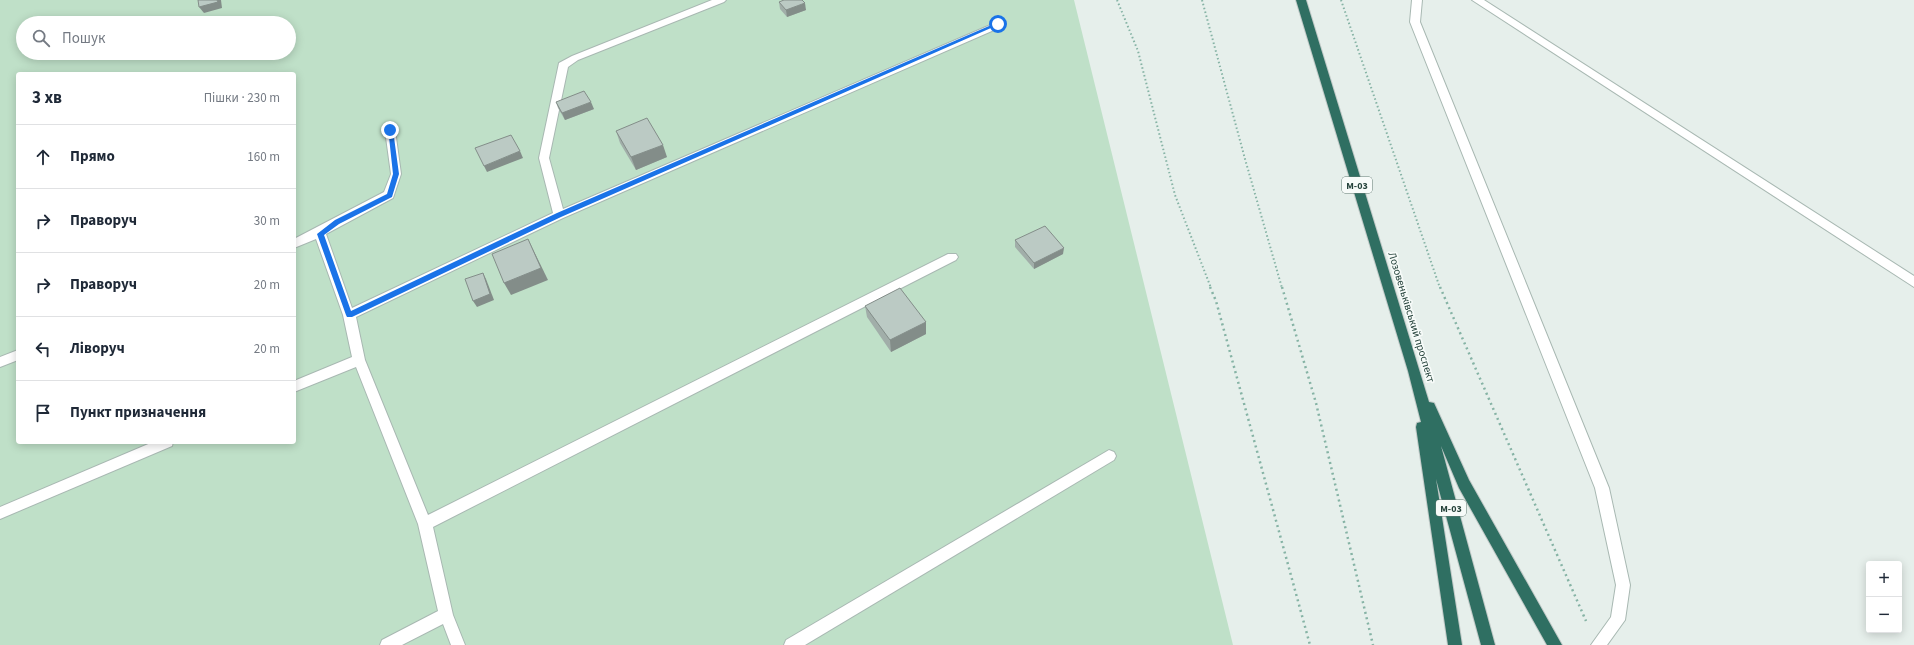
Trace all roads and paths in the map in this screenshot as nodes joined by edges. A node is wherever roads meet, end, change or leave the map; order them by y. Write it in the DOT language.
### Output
graph roads {
  1 [pos="721,0"];
  2 [pos="1117,0"];
  3 [pos="1202,0"];
  4 [pos="1301,0"];
  5 [pos="1341,0"];
  6 [pos="1417,0"];
  7 [pos="1477,0"];
  8 [pos="998,24"];
  9 [pos="390,130"];
  10 [pos="559,215"];
  11 [pos="320,234"];
  12 [pos="296,243"];
  13 [pos="952,257"];
  14 [pos="1914,282"];
  15 [pos="349,315"];
  16 [pos="16,356"];
  17 [pos="359,360"];
  18 [pos="0,362"];
  19 [pos="1414,371"];
  20 [pos="296,387"];
  21 [pos="162,444"];
  22 [pos="1109,456"];
  23 [pos="0,513"];
  24 [pos="425,524"];
  25 [pos="446,615"];
  26 [pos="1587,623"];
  27 [pos="387,645"];
  28 [pos="458,645"];
  29 [pos="791,645"];
  30 [pos="1310,645"];
  31 [pos="1373,645"];
  32 [pos="1455,645"];
  33 [pos="1488,645"];
  34 [pos="1555,645"];
  35 [pos="1598,645"];
  1 -- 10 [label="street"];
  2 -- 30 [label="path"];
  3 -- 31 [label="path"];
  4 -- 19 [label="highway, Лозовеньківський проспект / М-03"];
  5 -- 26 [label="path"];
  6 -- 35 [label="street"];
  7 -- 14 [label="street"];
  8 -- 10 [label="street"];
  9 -- 11 [label="street"];
  10 -- 15 [label="street"];
  11 -- 12 [label="street"];
  11 -- 15 [label="street"];
  13 -- 24 [label="street"];
  15 -- 17 [label="street"];
  16 -- 18 [label="street"];
  17 -- 20 [label="street"];
  17 -- 24 [label="street"];
  19 -- 32 [label="highway"];
  19 -- 33 [label="highway, Лозовеньківський проспект / М-03"];
  19 -- 34 [label="highway"];
  21 -- 23 [label="street"];
  22 -- 29 [label="street"];
  24 -- 25 [label="street"];
  25 -- 27 [label="street"];
  25 -- 28 [label="street"];
}
